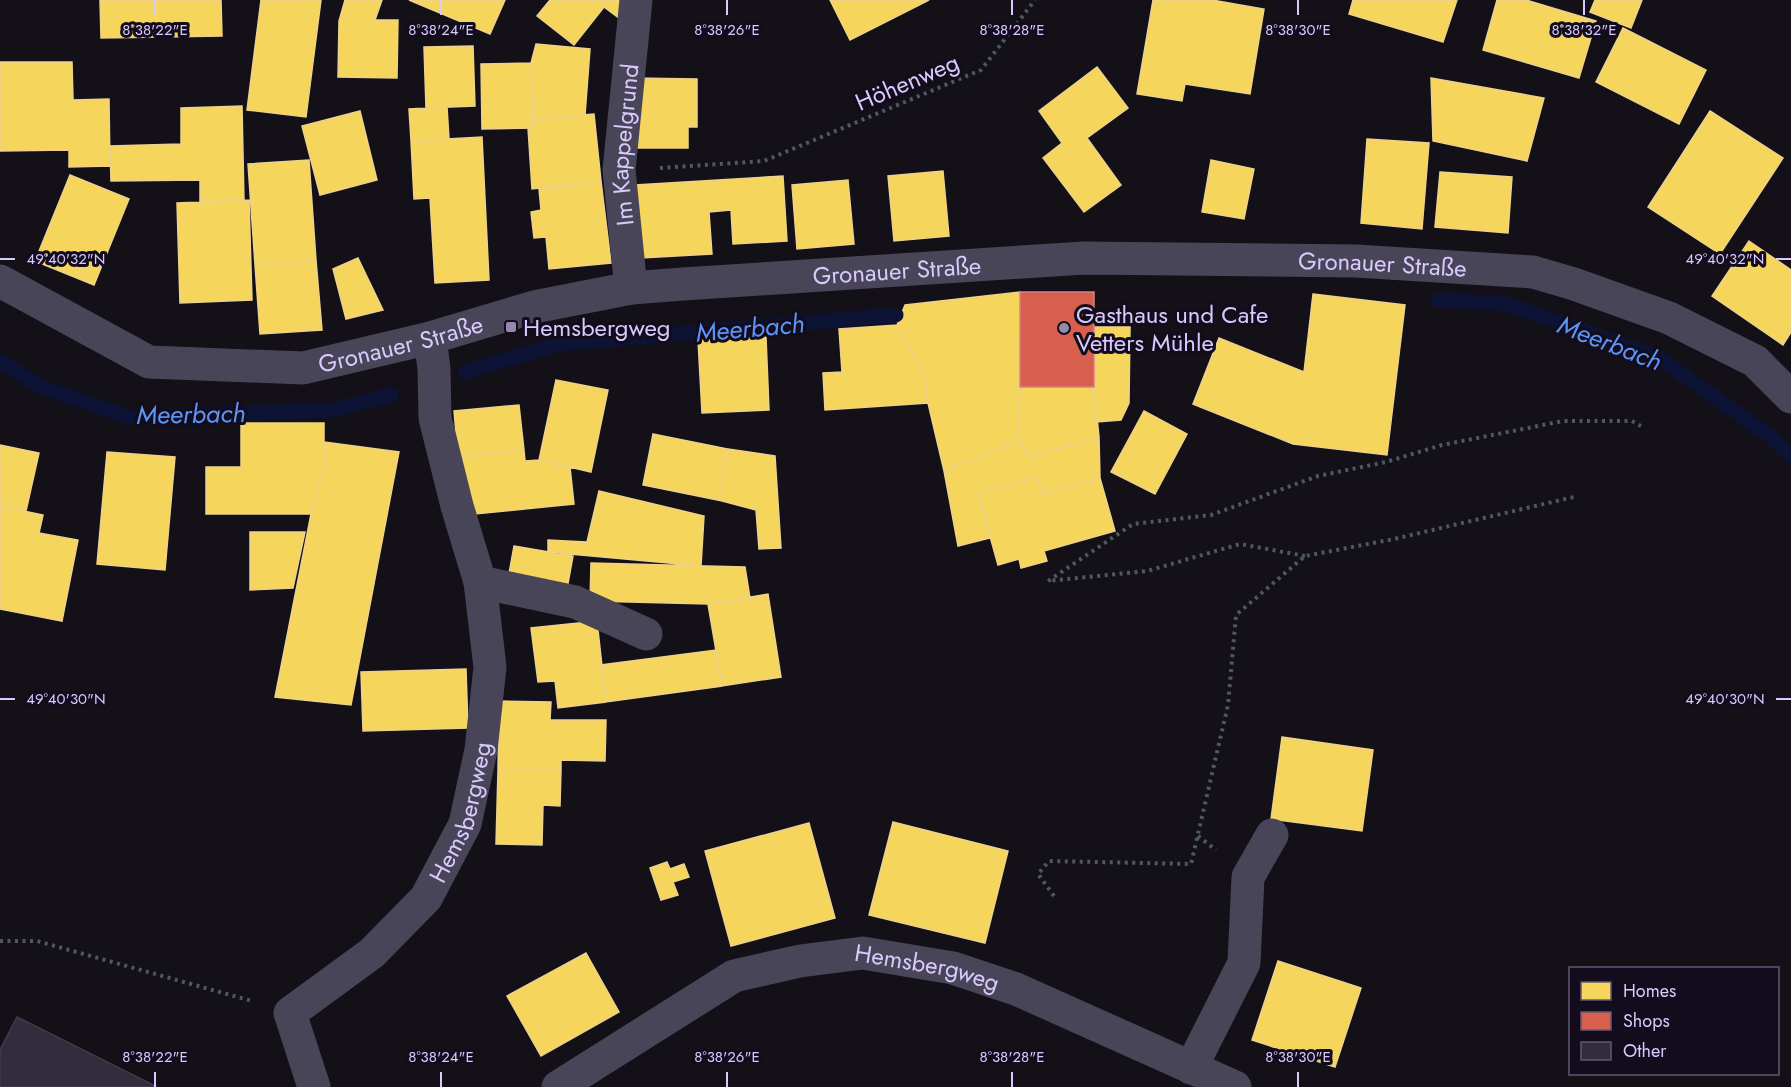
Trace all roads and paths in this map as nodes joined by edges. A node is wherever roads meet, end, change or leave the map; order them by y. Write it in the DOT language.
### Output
graph roads {
  1 [pos="636,0"];
  2 [pos="1035,0"];
  3 [pos="619,170"];
  4 [pos="0,281"];
  5 [pos="631,288"];
  6 [pos="430,338"];
  7 [pos="1791,397"];
  8 [pos="1641,426"];
  9 [pos="1578,496"];
  10 [pos="1305,555"];
  11 [pos="480,582"];
  12 [pos="646,634"];
  13 [pos="1272,835"];
  14 [pos="1054,896"];
  15 [pos="0,941"];
  16 [pos="290,1013"];
  17 [pos="1191,1068"];
  18 [pos="314,1087"];
  19 [pos="558,1087"];
  20 [pos="1235,1087"];
  1 -- 3 [label="street, Im Kappelgrund"];
  2 -- 3 [label="path, Höhenweg"];
  3 -- 5 [label="street, Im Kappelgrund"];
  4 -- 6 [label="street, Gronauer Straße"];
  5 -- 6 [label="street, Gronauer Straße"];
  5 -- 7 [label="street, Gronauer Straße"];
  6 -- 11 [label="street, Hemsbergweg"];
  8 -- 10 [label="path"];
  9 -- 10 [label="path"];
  10 -- 14 [label="path"];
  11 -- 12 [label="street"];
  11 -- 16 [label="street, Hemsbergweg"];
  13 -- 17 [label="street"];
  15 -- 16 [label="path"];
  16 -- 18 [label="street"];
  17 -- 19 [label="street, Hemsbergweg"];
  17 -- 20 [label="street, Hemsbergweg"];
}
